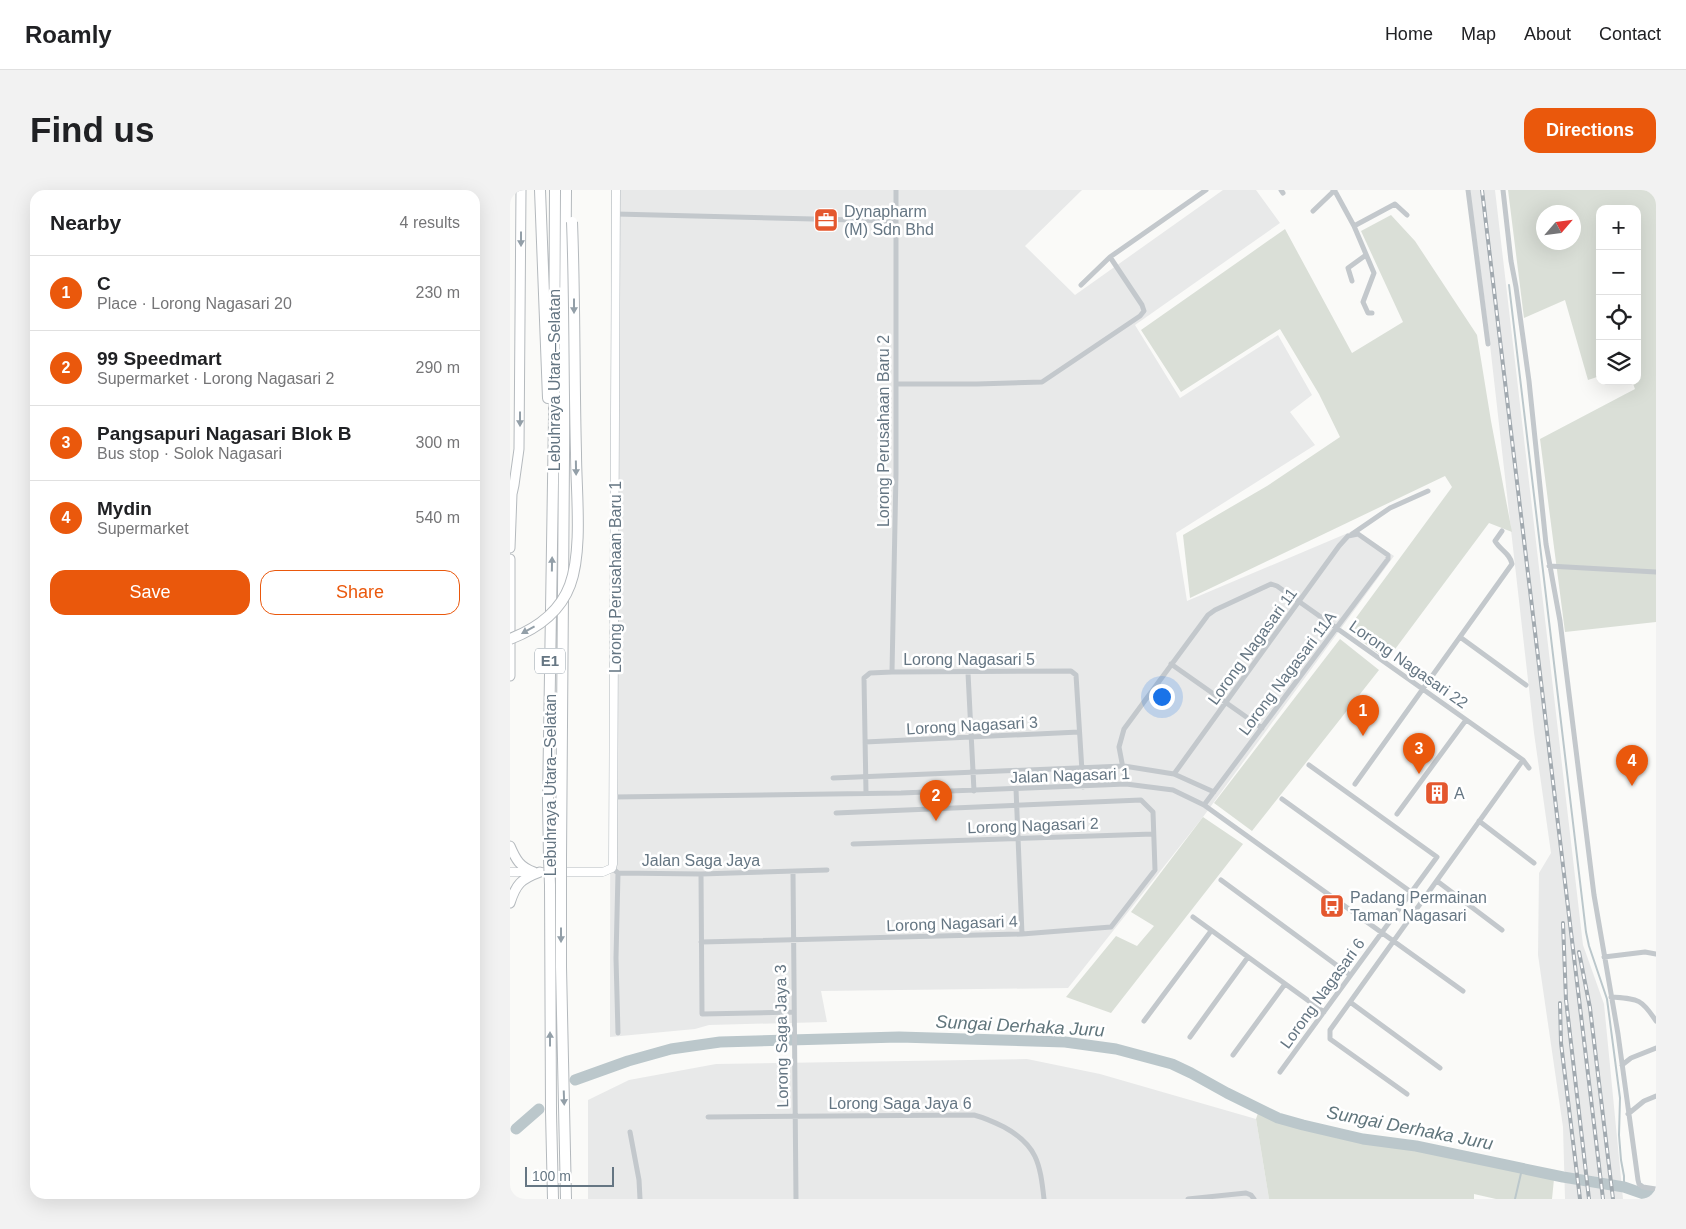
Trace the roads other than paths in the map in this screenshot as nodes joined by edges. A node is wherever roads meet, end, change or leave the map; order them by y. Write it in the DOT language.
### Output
graph roads {
  1 [pos="521,190"];
  2 [pos="540,190"];
  3 [pos="555,190"];
  4 [pos="616,190"];
  5 [pos="896,190"];
  6 [pos="1206,190"];
  7 [pos="1334,190"];
  8 [pos="1468,190"];
  9 [pos="1503,190"];
  10 [pos="566,194"];
  11 [pos="1313,211"];
  12 [pos="616,214"];
  13 [pos="1407,215"];
  14 [pos="896,221"];
  15 [pos="1354,226"];
  16 [pos="1366,255"];
  17 [pos="1110,258"];
  18 [pos="1352,281"];
  19 [pos="1081,285"];
  20 [pos="1372,313"];
  21 [pos="1488,344"];
  22 [pos="896,384"];
  23 [pos="510,391"];
  24 [pos="520,391"];
  25 [pos="554,418"];
  26 [pos="511,491"];
  27 [pos="1428,491"];
  28 [pos="1502,531"];
  29 [pos="1352,535"];
  30 [pos="510,548"];
  31 [pos="510,559"];
  32 [pos="1549,566"];
  33 [pos="1656,572"];
  34 [pos="1299,602"];
  35 [pos="510,613"];
  36 [pos="1336,628"];
  37 [pos="1460,637"];
  38 [pos="510,639"];
  39 [pos="1171,664"];
  40 [pos="892,672"];
  41 [pos="968,673"];
  42 [pos="510,676"];
  43 [pos="1526,685"];
  44 [pos="1423,689"];
  45 [pos="1226,703"];
  46 [pos="1466,720"];
  47 [pos="1262,728"];
  48 [pos="1079,732"];
  49 [pos="971,738"];
  50 [pos="865,742"];
  51 [pos="1523,760"];
  52 [pos="1309,765"];
  53 [pos="1124,766"];
  54 [pos="1081,768"];
  55 [pos="1528,768"];
  56 [pos="973,772"];
  57 [pos="1174,774"];
  58 [pos="866,777"];
  59 [pos="833,778"];
  60 [pos="1126,784"];
  61 [pos="1355,784"];
  62 [pos="1083,786"];
  63 [pos="1016,789"];
  64 [pos="974,791"];
  65 [pos="1214,792"];
  66 [pos="866,793"];
  67 [pos="614,797"];
  68 [pos="1282,799"];
  69 [pos="1016,805"];
  70 [pos="1204,805"];
  71 [pos="836,813"];
  72 [pos="1397,814"];
  73 [pos="1479,821"];
  74 [pos="1153,834"];
  75 [pos="1018,838"];
  76 [pos="853,844"];
  77 [pos="510,846"];
  78 [pos="1534,863"];
  79 [pos="615,870"];
  80 [pos="827,870"];
  81 [pos="510,872"];
  82 [pos="537,872"];
  83 [pos="792,872"];
  84 [pos="701,874"];
  85 [pos="1221,880"];
  86 [pos="1437,881"];
  87 [pos="1411,892"];
  88 [pos="510,903"];
  89 [pos="1193,917"];
  90 [pos="1502,930"];
  91 [pos="1211,931"];
  92 [pos="1381,933"];
  93 [pos="1022,934"];
  94 [pos="793,940"];
  95 [pos="701,942"];
  96 [pos="1393,942"];
  97 [pos="1656,954"];
  98 [pos="1248,957"];
  99 [pos="1604,957"];
  100 [pos="1350,975"];
  101 [pos="1285,984"];
  102 [pos="1463,991"];
  103 [pos="1611,997"];
  104 [pos="1350,1002"];
  105 [pos="794,1012"];
  106 [pos="1324,1012"];
  107 [pos="1144,1021"];
  108 [pos="1656,1021"];
  109 [pos="618,1033"];
  110 [pos="1190,1037"];
  111 [pos="1656,1048"];
  112 [pos="1233,1055"];
  113 [pos="1622,1064"];
  114 [pos="1440,1068"];
  115 [pos="1280,1072"];
  116 [pos="1407,1094"];
  117 [pos="1656,1096"];
  118 [pos="1628,1114"];
  119 [pos="795,1115"];
  120 [pos="708,1117"];
  121 [pos="630,1132"];
  122 [pos="1656,1188"];
  123 [pos="1252,1197"];
  124 [pos="553,1199"];
  125 [pos="566,1199"];
  126 [pos="640,1199"];
  127 [pos="796,1199"];
  128 [pos="1044,1199"];
  129 [pos="1188,1199"];
  1 -- 24 [label="main road, one-way"];
  2 -- 25 [label="highway"];
  3 -- 25 [label="highway, Lebuhraya Utara–Selatan / E1"];
  4 -- 12 [label="street, Lorong Perusahaan Baru 1"];
  5 -- 14 [label="street, Lorong Perusahaan Baru 2"];
  6 -- 17 [label="street"];
  7 -- 11 [label="street"];
  7 -- 15 [label="street"];
  8 -- 21 [label="street"];
  9 -- 32 [label="street"];
  10 -- 38 [label="highway, one-way, bridge"];
  10 -- 125 [label="highway, Lebuhraya Utara–Selatan / E1, one-way, bridge"];
  12 -- 14 [label="street"];
  12 -- 67 [label="street, Lorong Perusahaan Baru 1"];
  13 -- 15 [label="street"];
  14 -- 22 [label="street, Lorong Perusahaan Baru 2"];
  15 -- 16 [label="street"];
  16 -- 18 [label="street"];
  16 -- 20 [label="street"];
  17 -- 19 [label="street"];
  17 -- 22 [label="street"];
  22 -- 40 [label="street, Lorong Perusahaan Baru 2"];
  23 -- 24 [label="main road"];
  24 -- 26 [label="main road, one-way"];
  124 -- 25 [label="highway, Lebuhraya Utara–Selatan / E1, one-way, bridge"];
  26 -- 30 [label="main road"];
  27 -- 29 [label="street, Lorong Nagasari 11"];
  28 -- 37 [label="street"];
  29 -- 34 [label="street, Lorong Nagasari 11"];
  29 -- 36 [label="street, Lorong Nagasari 11A"];
  31 -- 35 [label="main road"];
  32 -- 33 [label="street"];
  32 -- 99 [label="street"];
  34 -- 36 [label="street, Lorong Nagasari 22"];
  34 -- 39 [label="street, Lorong Nagasari 22"];
  34 -- 45 [label="street, Lorong Nagasari 11"];
  35 -- 42 [label="main road"];
  36 -- 44 [label="street, Lorong Nagasari 22"];
  36 -- 47 [label="street, Lorong Nagasari 11A"];
  37 -- 43 [label="street"];
  37 -- 44 [label="street"];
  39 -- 45 [label="street"];
  39 -- 53 [label="street"];
  40 -- 41 [label="street, Lorong Nagasari 5"];
  40 -- 50 [label="street, Lorong Nagasari 5"];
  41 -- 48 [label="street, Lorong Nagasari 5"];
  41 -- 49 [label="street"];
  44 -- 46 [label="street, Lorong Nagasari 22"];
  44 -- 61 [label="street"];
  45 -- 47 [label="street"];
  45 -- 57 [label="street, Lorong Nagasari 11"];
  46 -- 51 [label="street, Lorong Nagasari 22"];
  46 -- 72 [label="street"];
  47 -- 65 [label="street, Lorong Nagasari 11A"];
  48 -- 49 [label="street, Lorong Nagasari 3"];
  48 -- 54 [label="street"];
  49 -- 50 [label="street, Lorong Nagasari 3"];
  49 -- 56 [label="street"];
  50 -- 58 [label="street"];
  51 -- 55 [label="street, Lorong Nagasari 22"];
  51 -- 73 [label="street"];
  52 -- 87 [label="street, Lorong Nagasari 6"];
  53 -- 54 [label="street, Jalan Nagasari 1"];
  53 -- 57 [label="street, Jalan Nagasari 1"];
  53 -- 60 [label="street"];
  54 -- 56 [label="street, Jalan Nagasari 1"];
  54 -- 62 [label="street"];
  56 -- 58 [label="street, Jalan Nagasari 1"];
  56 -- 64 [label="street"];
  57 -- 65 [label="street, Jalan Nagasari 1"];
  58 -- 59 [label="street, Jalan Nagasari 1"];
  58 -- 66 [label="street"];
  60 -- 62 [label="street, Jalan Nagasari 1"];
  60 -- 70 [label="street, Jalan Nagasari 1"];
  62 -- 63 [label="street, Jalan Nagasari 1"];
  63 -- 64 [label="street, Jalan Nagasari 1"];
  63 -- 69 [label="street"];
  64 -- 66 [label="street, Jalan Nagasari 1"];
  65 -- 70 [label="street, Lorong Nagasari 11A"];
  66 -- 67 [label="street, Jalan Nagasari 1"];
  67 -- 79 [label="street, Lorong Perusahaan Baru 1"];
  68 -- 87 [label="street"];
  69 -- 71 [label="street"];
  69 -- 74 [label="street"];
  69 -- 75 [label="street"];
  70 -- 92 [label="street, Jalan Nagasari 1"];
  73 -- 78 [label="street"];
  73 -- 86 [label="street"];
  74 -- 75 [label="street, Lorong Nagasari 2"];
  74 -- 93 [label="street, Lorong Nagasari 4"];
  75 -- 76 [label="street, Lorong Nagasari 2"];
  75 -- 93 [label="street"];
  77 -- 82 [label="main road"];
  79 -- 82 [label="street"];
  79 -- 84 [label="street, Jalan Saga Jaya"];
  79 -- 109 [label="street"];
  80 -- 83 [label="street, Jalan Saga Jaya"];
  81 -- 82 [label="street"];
  82 -- 88 [label="main road"];
  83 -- 84 [label="street, Jalan Saga Jaya"];
  83 -- 94 [label="street, Lorong Saga Jaya 3"];
  84 -- 95 [label="street"];
  85 -- 100 [label="street"];
  86 -- 90 [label="street"];
  86 -- 96 [label="street"];
  87 -- 92 [label="street, Lorong Nagasari 6"];
  89 -- 91 [label="street"];
  91 -- 98 [label="street"];
  91 -- 107 [label="street"];
  92 -- 96 [label="street, Jalan Nagasari 1"];
  92 -- 100 [label="street, Lorong Nagasari 6"];
  93 -- 94 [label="street, Lorong Nagasari 4"];
  94 -- 95 [label="street, Lorong Nagasari 4"];
  94 -- 105 [label="street, Lorong Saga Jaya 3"];
  95 -- 105 [label="street"];
  96 -- 102 [label="street, Jalan Nagasari 1"];
  96 -- 104 [label="street"];
  97 -- 99 [label="street"];
  98 -- 101 [label="street"];
  98 -- 110 [label="street"];
  99 -- 103 [label="street"];
  100 -- 106 [label="street, Lorong Nagasari 6"];
  101 -- 106 [label="street"];
  101 -- 112 [label="street"];
  103 -- 108 [label="street"];
  103 -- 113 [label="street"];
  104 -- 114 [label="street"];
  104 -- 116 [label="street"];
  105 -- 119 [label="street, Lorong Saga Jaya 3"];
  106 -- 115 [label="street, Lorong Nagasari 6"];
  111 -- 113 [label="street"];
  113 -- 118 [label="street"];
  117 -- 118 [label="street"];
  118 -- 122 [label="street"];
  119 -- 120 [label="street, Lorong Saga Jaya 6"];
  119 -- 127 [label="street, Lorong Saga Jaya 3"];
  119 -- 128 [label="street, Lorong Saga Jaya 6"];
  121 -- 126 [label="street"];
  123 -- 129 [label="street"];
}
